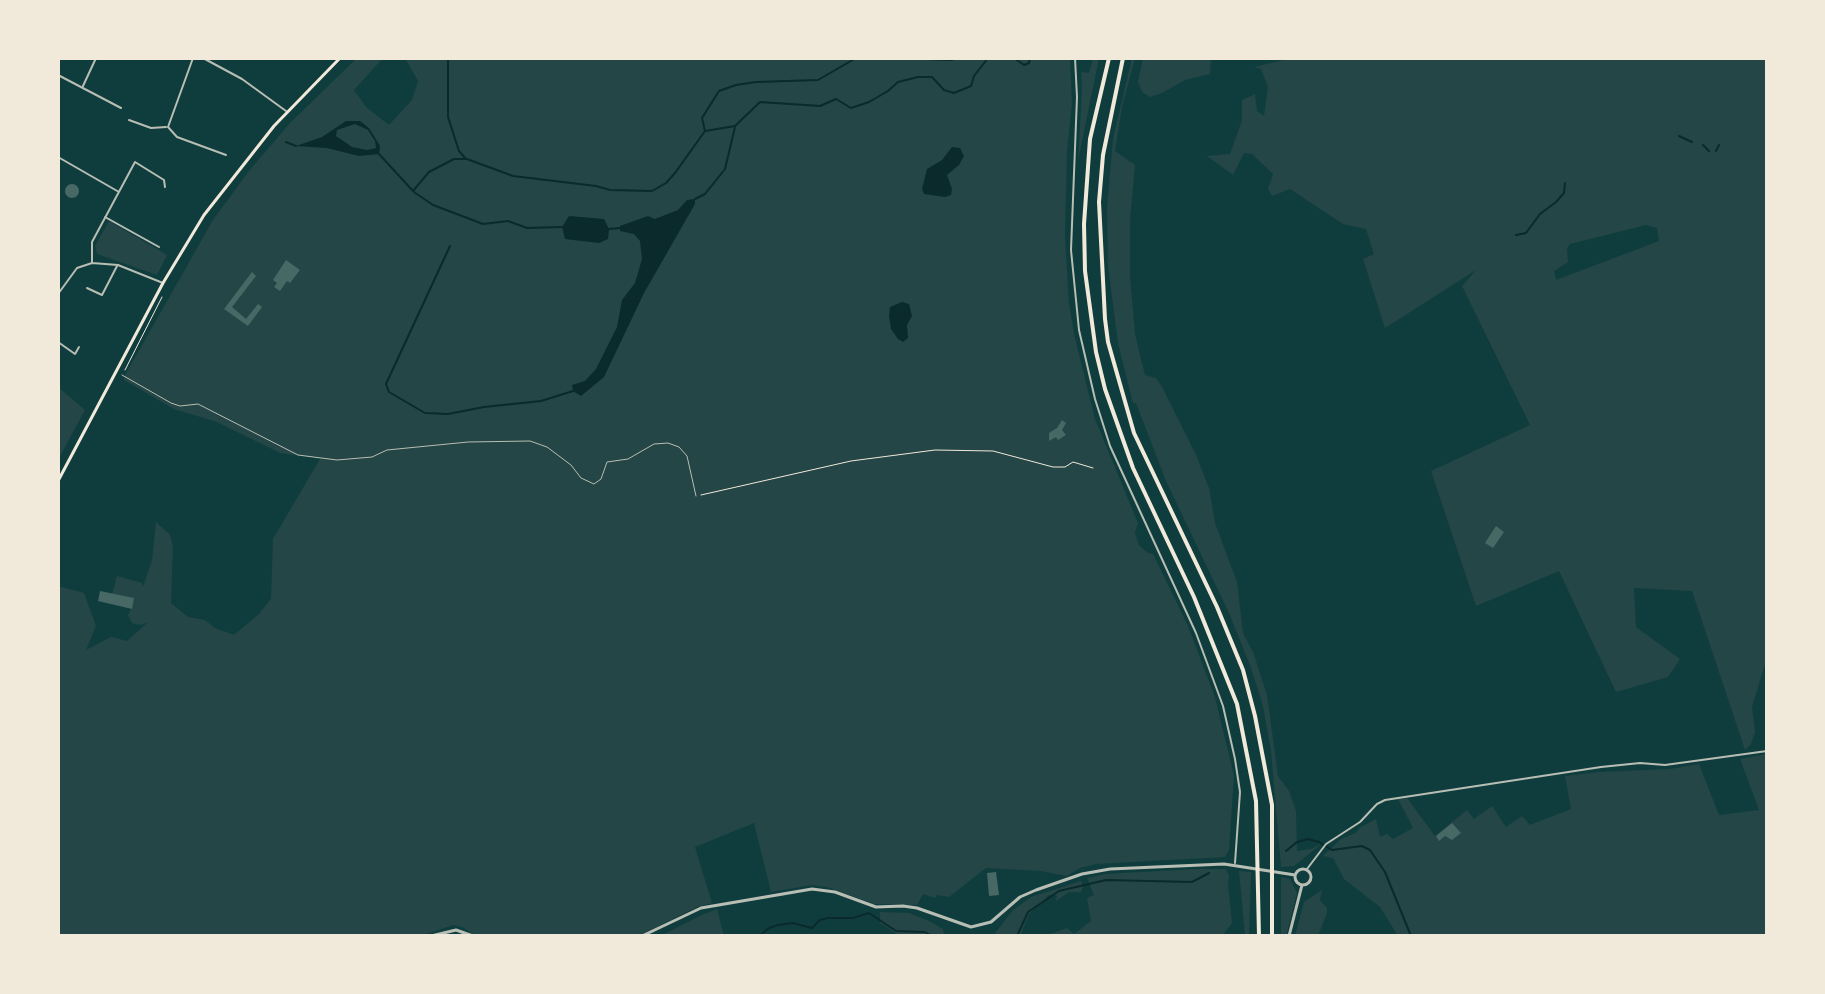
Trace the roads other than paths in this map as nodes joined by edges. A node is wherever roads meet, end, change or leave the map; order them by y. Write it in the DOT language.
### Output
graph roads {
  1 [pos="96,58"];
  2 [pos="193,58"];
  3 [pos="203,58"];
  4 [pos="1075,58"];
  5 [pos="1109,58"];
  6 [pos="1123,58"];
  7 [pos="338,59"];
  8 [pos="58,75"];
  9 [pos="83,87"];
  10 [pos="121,108"];
  11 [pos="287,111"];
  12 [pos="129,120"];
  13 [pos="168,127"];
  14 [pos="226,155"];
  15 [pos="59,157"];
  16 [pos="58,163"];
  17 [pos="165,187"];
  18 [pos="120,192"];
  19 [pos="105,217"];
  20 [pos="159,247"];
  21 [pos="92,263"];
  22 [pos="118,265"];
  23 [pos="163,283"];
  24 [pos="87,288"];
  25 [pos="58,294"];
  26 [pos="58,342"];
  27 [pos="79,347"];
  28 [pos="122,375"];
  29 [pos="58,481"];
  30 [pos="696,496"];
  31 [pos="1767,751"];
  32 [pos="1235,865"];
  33 [pos="1307,869"];
  34 [pos="1295,875"];
  35 [pos="1302,885"];
  36 [pos="431,936"];
  37 [pos="473,936"];
  38 [pos="642,936"];
  39 [pos="1259,936"];
  40 [pos="1272,936"];
  41 [pos="1289,936"];
  1 -- 9 [label="street"];
  2 -- 13 [label="street"];
  3 -- 11 [label="street"];
  4 -- 32 [label="street"];
  5 -- 39 [label="highway"];
  6 -- 40 [label="highway"];
  7 -- 11 [label="main road"];
  8 -- 9 [label="street"];
  9 -- 10 [label="street"];
  11 -- 23 [label="main road"];
  12 -- 13 [label="street"];
  13 -- 14 [label="street"];
  15 -- 16 [label="street"];
  15 -- 18 [label="street"];
  17 -- 18 [label="street"];
  18 -- 19 [label="street"];
  19 -- 20 [label="street"];
  19 -- 21 [label="street"];
  21 -- 22 [label="street"];
  21 -- 25 [label="street"];
  22 -- 23 [label="street"];
  22 -- 24 [label="street"];
  23 -- 29 [label="main road"];
  26 -- 27 [label="street"];
  28 -- 30 [label="lane"];
  31 -- 33 [label="street"];
  32 -- 34 [label="street"];
  32 -- 38 [label="street"];
  33 -- 34 [label="street"];
  33 -- 35 [label="street"];
  34 -- 35 [label="street"];
  35 -- 41 [label="street"];
  36 -- 37 [label="street"];
}
